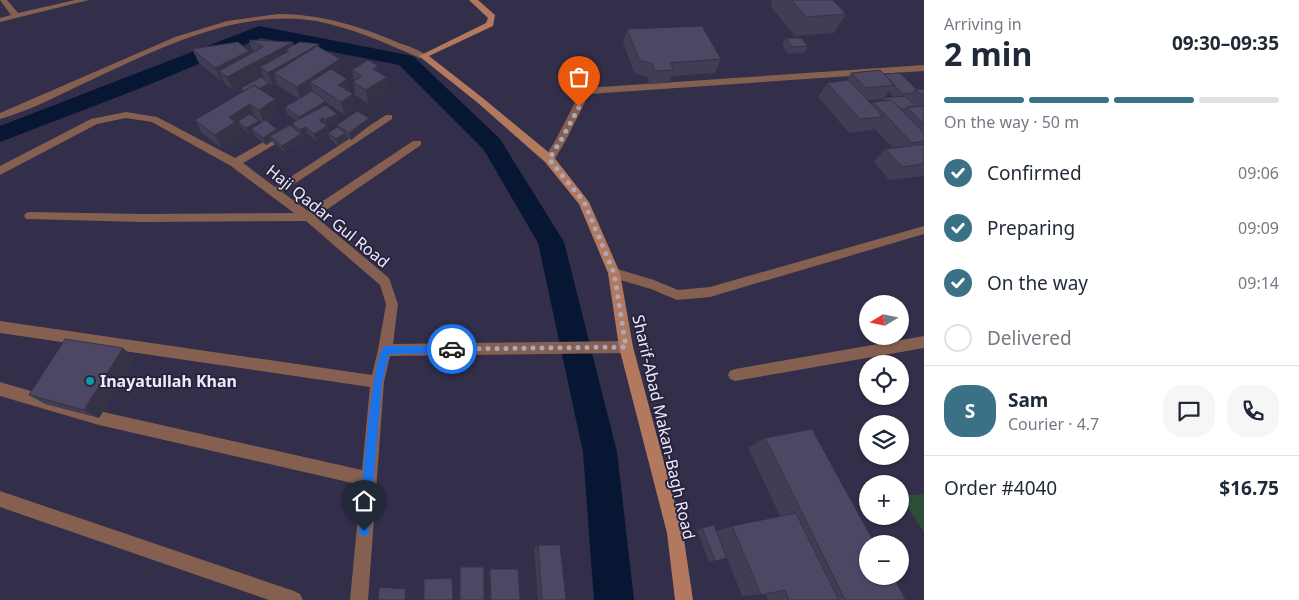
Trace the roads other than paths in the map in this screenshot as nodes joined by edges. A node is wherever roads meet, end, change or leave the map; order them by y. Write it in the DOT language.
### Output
graph roads {
  1 [pos="2,0"];
  2 [pos="85,0"];
  3 [pos="473,0"];
  4 [pos="17,17"];
  5 [pos="0,20"];
  6 [pos="424,56"];
  7 [pos="924,68"];
  8 [pos="0,116"];
  9 [pos="389,117"];
  10 [pos="299,126"];
  11 [pos="417,143"];
  12 [pos="549,159"];
  13 [pos="235,163"];
  14 [pos="0,171"];
  15 [pos="275,192"];
  16 [pos="30,216"];
  17 [pos="308,217"];
  18 [pos="924,230"];
  19 [pos="614,273"];
  20 [pos="0,327"];
  21 [pos="924,342"];
  22 [pos="626,347"];
  23 [pos="385,350"];
  24 [pos="735,375"];
  25 [pos="377,382"];
  26 [pos="0,389"];
  27 [pos="368,479"];
  28 [pos="0,499"];
  29 [pos="294,600"];
  30 [pos="359,600"];
  31 [pos="684,600"];
  1 -- 4 [label="street"];
  2 -- 4 [label="street"];
  3 -- 6 [label="street"];
  4 -- 5 [label="street"];
  6 -- 8 [label="street"];
  6 -- 12 [label="street, Sharif-Abad Makan-Bagh Road"];
  7 -- 12 [label="street"];
  9 -- 15 [label="street"];
  10 -- 13 [label="street"];
  11 -- 17 [label="street"];
  12 -- 19 [label="street, Sharif-Abad Makan-Bagh Road"];
  13 -- 14 [label="street, Haji Qadar Gul Road"];
  13 -- 15 [label="street, Haji Qadar Gul Road"];
  15 -- 17 [label="street, Haji Qadar Gul Road"];
  16 -- 17 [label="street"];
  17 -- 23 [label="street, Haji Qadar Gul Road"];
  18 -- 19 [label="street"];
  19 -- 22 [label="street, Sharif-Abad Makan-Bagh Road"];
  20 -- 25 [label="street"];
  21 -- 24 [label="street"];
  22 -- 23 [label="street"];
  22 -- 31 [label="street, Sharif-Abad Makan-Bagh Road"];
  23 -- 25 [label="street, Haji Qadar Gul Road"];
  25 -- 27 [label="street, Haji Qadar Gul Road"];
  26 -- 27 [label="street"];
  27 -- 30 [label="street, Haji Qadar Gul Road"];
  28 -- 29 [label="street"];
}
